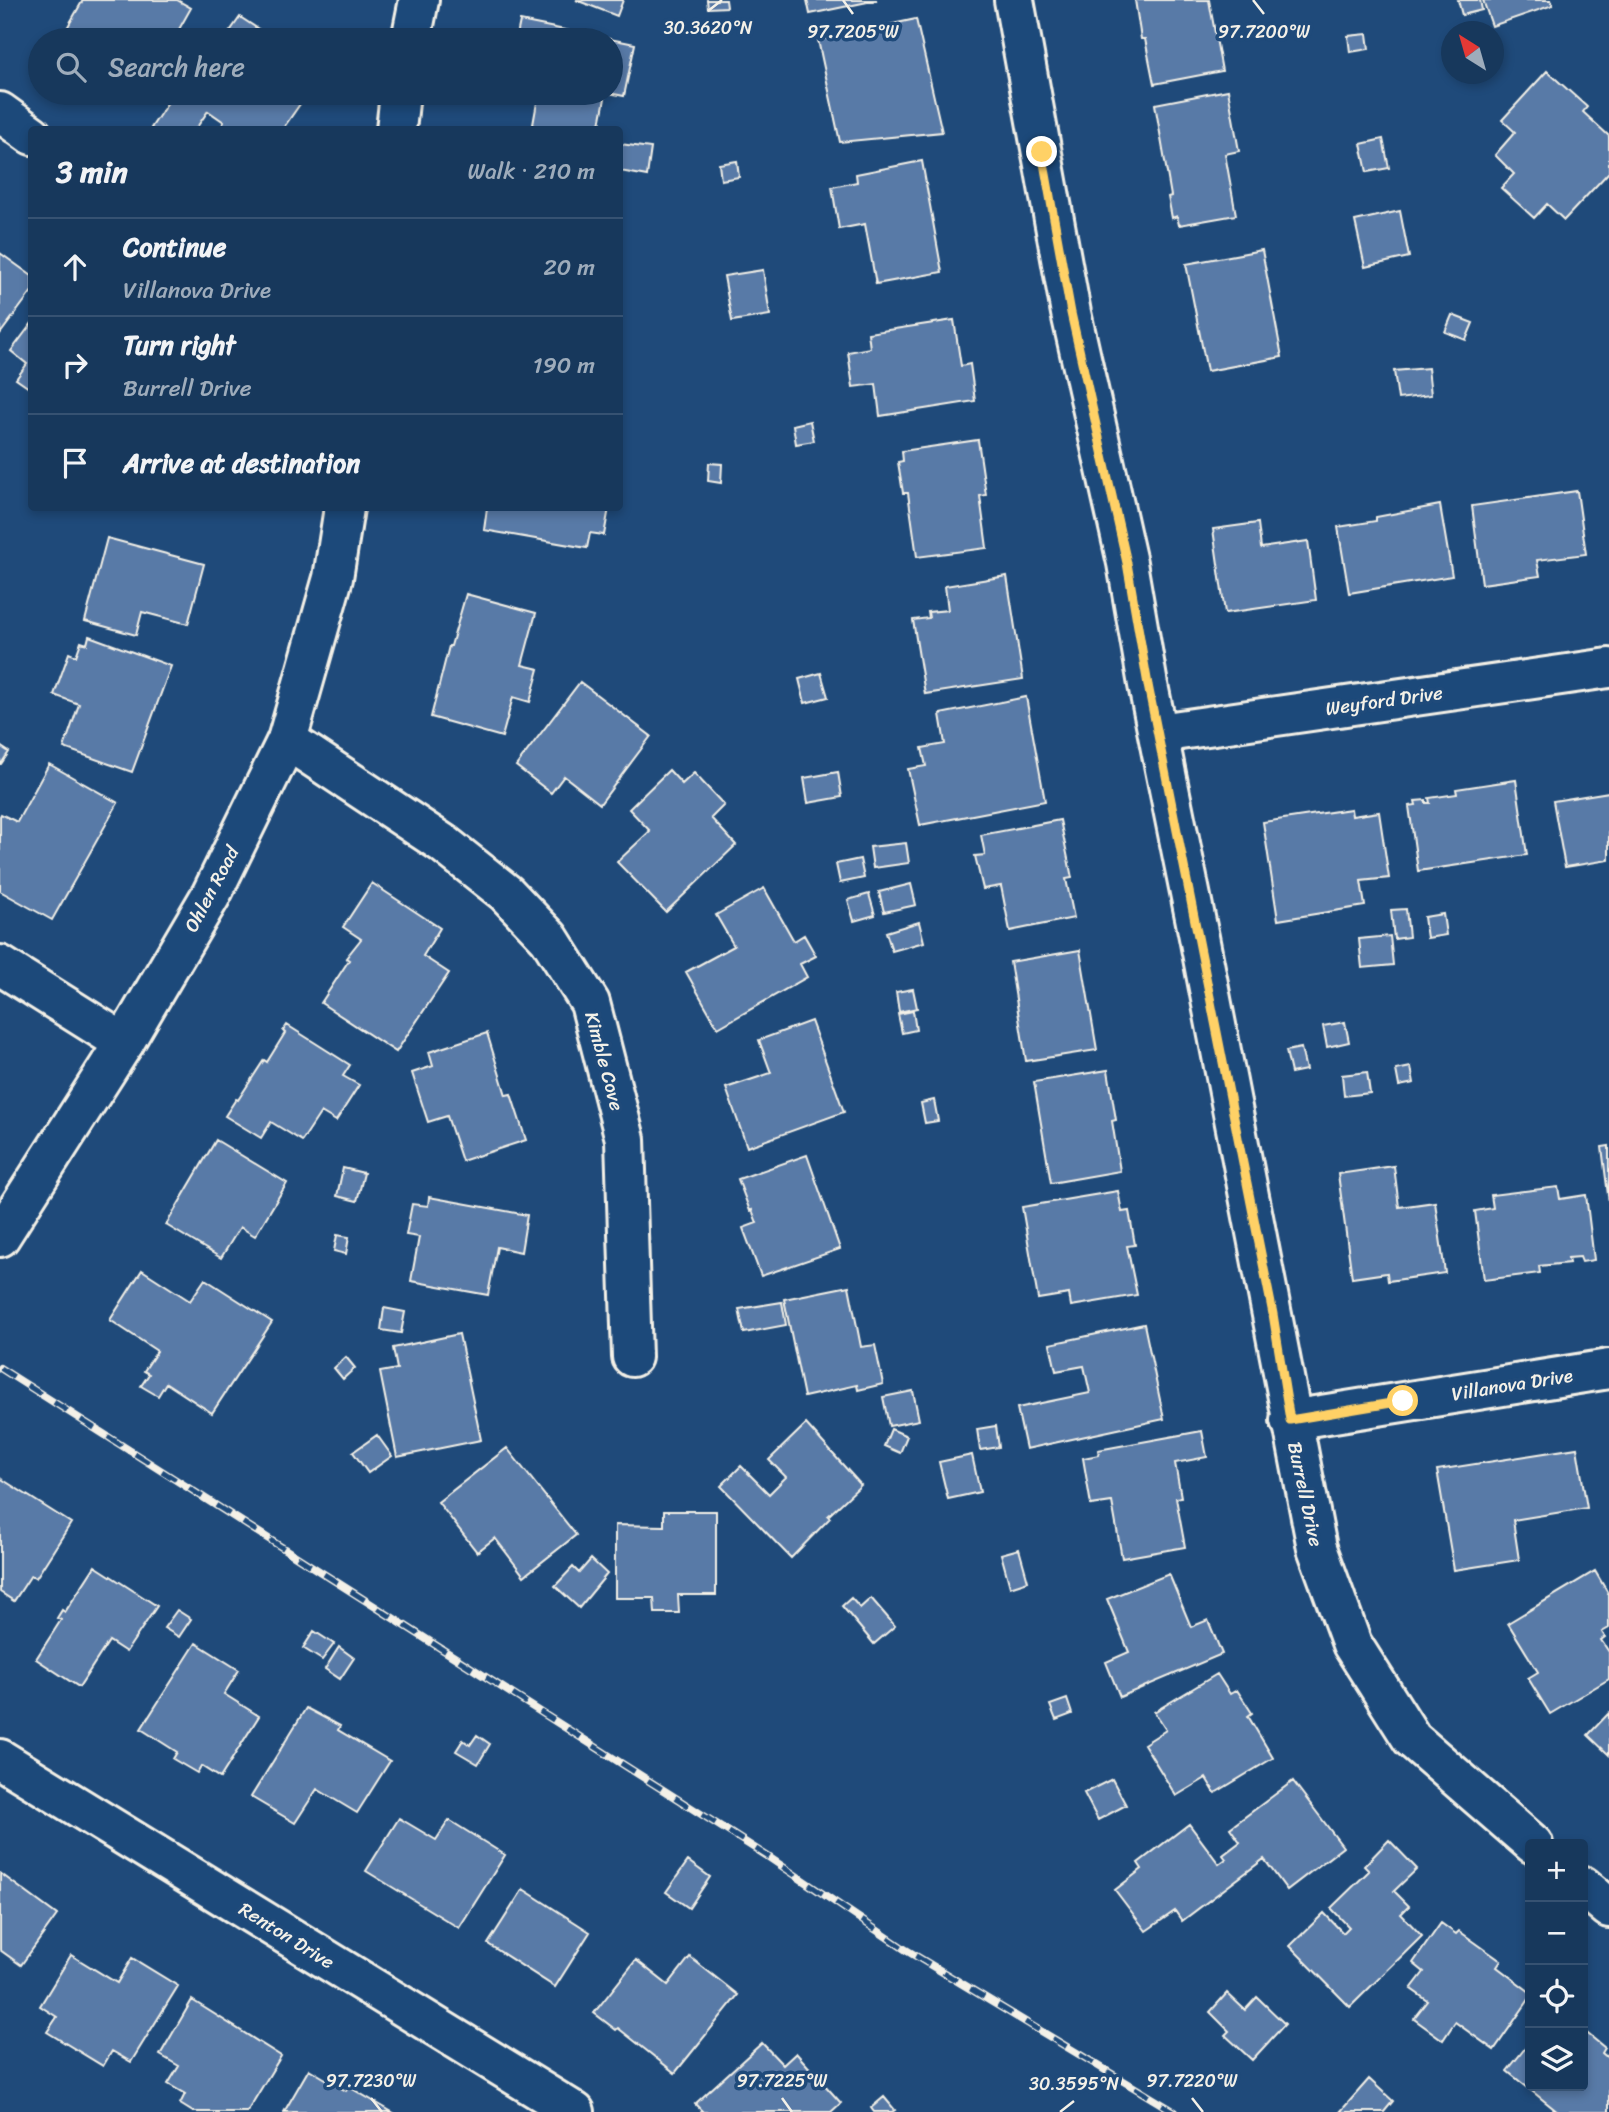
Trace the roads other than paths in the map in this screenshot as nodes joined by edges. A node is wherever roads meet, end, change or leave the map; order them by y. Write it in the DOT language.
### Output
graph roads {
  1 [pos="419,0"];
  2 [pos="1014,0"];
  3 [pos="413,28"];
  4 [pos="399,105"];
  5 [pos="0,112"];
  6 [pos="396,126"];
  7 [pos="28,132"];
  8 [pos="344,511"];
  9 [pos="1609,668"];
  10 [pos="1159,733"];
  11 [pos="287,740"];
  12 [pos="0,965"];
  13 [pos="124,1043"];
  14 [pos="0,1237"];
  15 [pos="632,1357"];
  16 [pos="1609,1369"];
  17 [pos="1290,1420"];
  18 [pos="0,1759"];
  19 [pos="1527,1839"];
  20 [pos="1588,1890"];
  21 [pos="1609,1908"];
  22 [pos="575,2112"];
  1 -- 3 [label="street"];
  2 -- 10 [label="street, Burrell Drive"];
  4 -- 6 [label="street"];
  5 -- 7 [label="street"];
  8 -- 11 [label="street, Ohlen Road"];
  9 -- 10 [label="street, Weyford Drive"];
  10 -- 17 [label="street, Burrell Drive"];
  11 -- 13 [label="street, Ohlen Road"];
  11 -- 15 [label="street, Kimble Cove"];
  12 -- 13 [label="street"];
  13 -- 14 [label="street, Ohlen Road"];
  16 -- 17 [label="street, Villanova Drive"];
  17 -- 19 [label="street, Burrell Drive"];
  18 -- 22 [label="street, Renton Drive"];
  20 -- 21 [label="street"];
}
